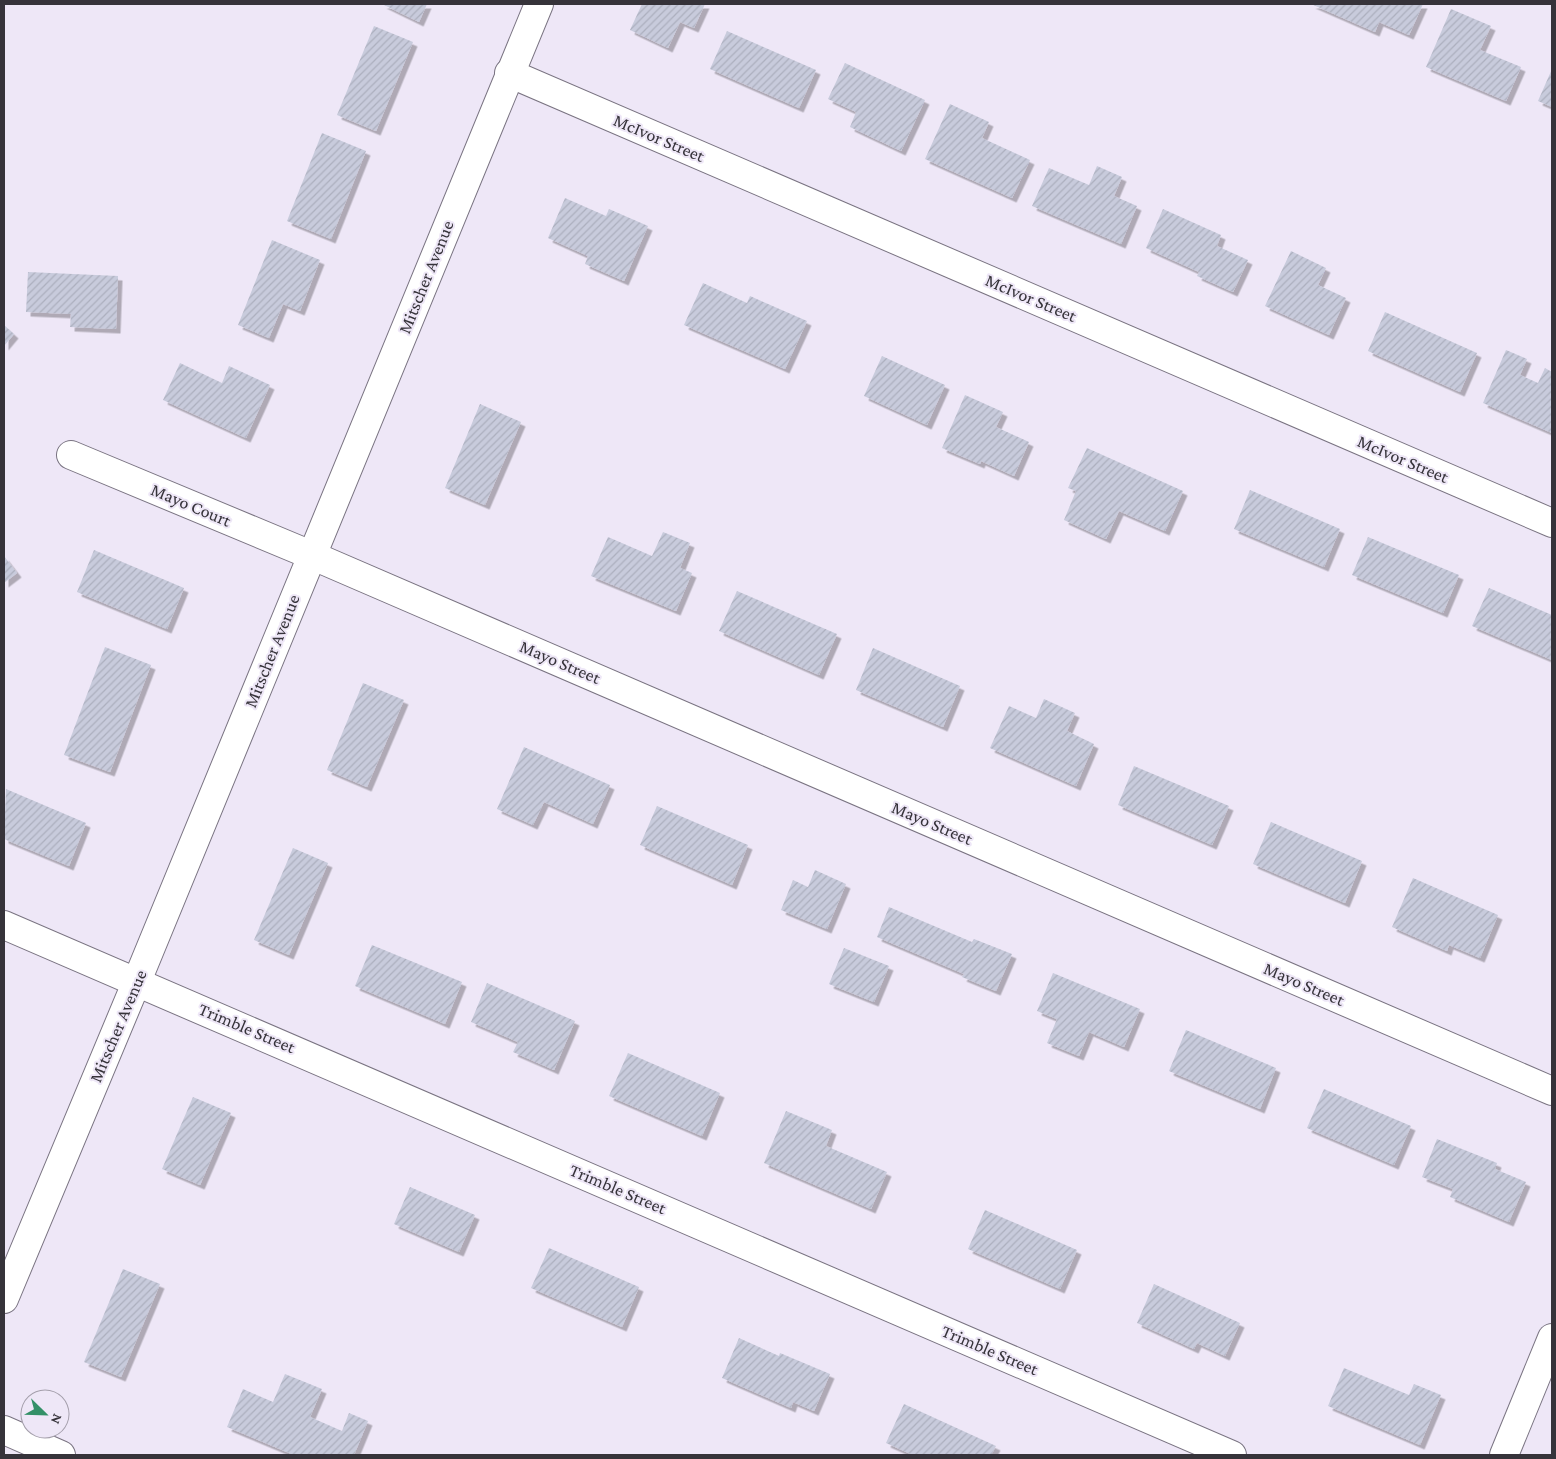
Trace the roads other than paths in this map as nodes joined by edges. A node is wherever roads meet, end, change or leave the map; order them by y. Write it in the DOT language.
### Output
graph roads {
  1 [pos="539,4"];
  2 [pos="509,74"];
  3 [pos="71,454"];
  4 [pos="1552,523"];
  5 [pos="311,555"];
  6 [pos="4,925"];
  7 [pos="137,981"];
  8 [pos="1552,1091"];
  9 [pos="4,1298"];
  10 [pos="1552,1338"];
  11 [pos="4,1430"];
  12 [pos="61,1455"];
  13 [pos="1232,1455"];
  14 [pos="1504,1455"];
  1 -- 2 [label="street, Mitscher Avenue"];
  2 -- 4 [label="street, McIvor Street"];
  2 -- 5 [label="street, Mitscher Avenue"];
  3 -- 5 [label="street, Mayo Court"];
  5 -- 7 [label="street, Mitscher Avenue"];
  5 -- 8 [label="street, Mayo Street"];
  6 -- 7 [label="street, Trimble Street"];
  7 -- 9 [label="street, Mitscher Avenue"];
  7 -- 13 [label="street, Trimble Street"];
  10 -- 14 [label="street"];
  11 -- 12 [label="street"];
}
